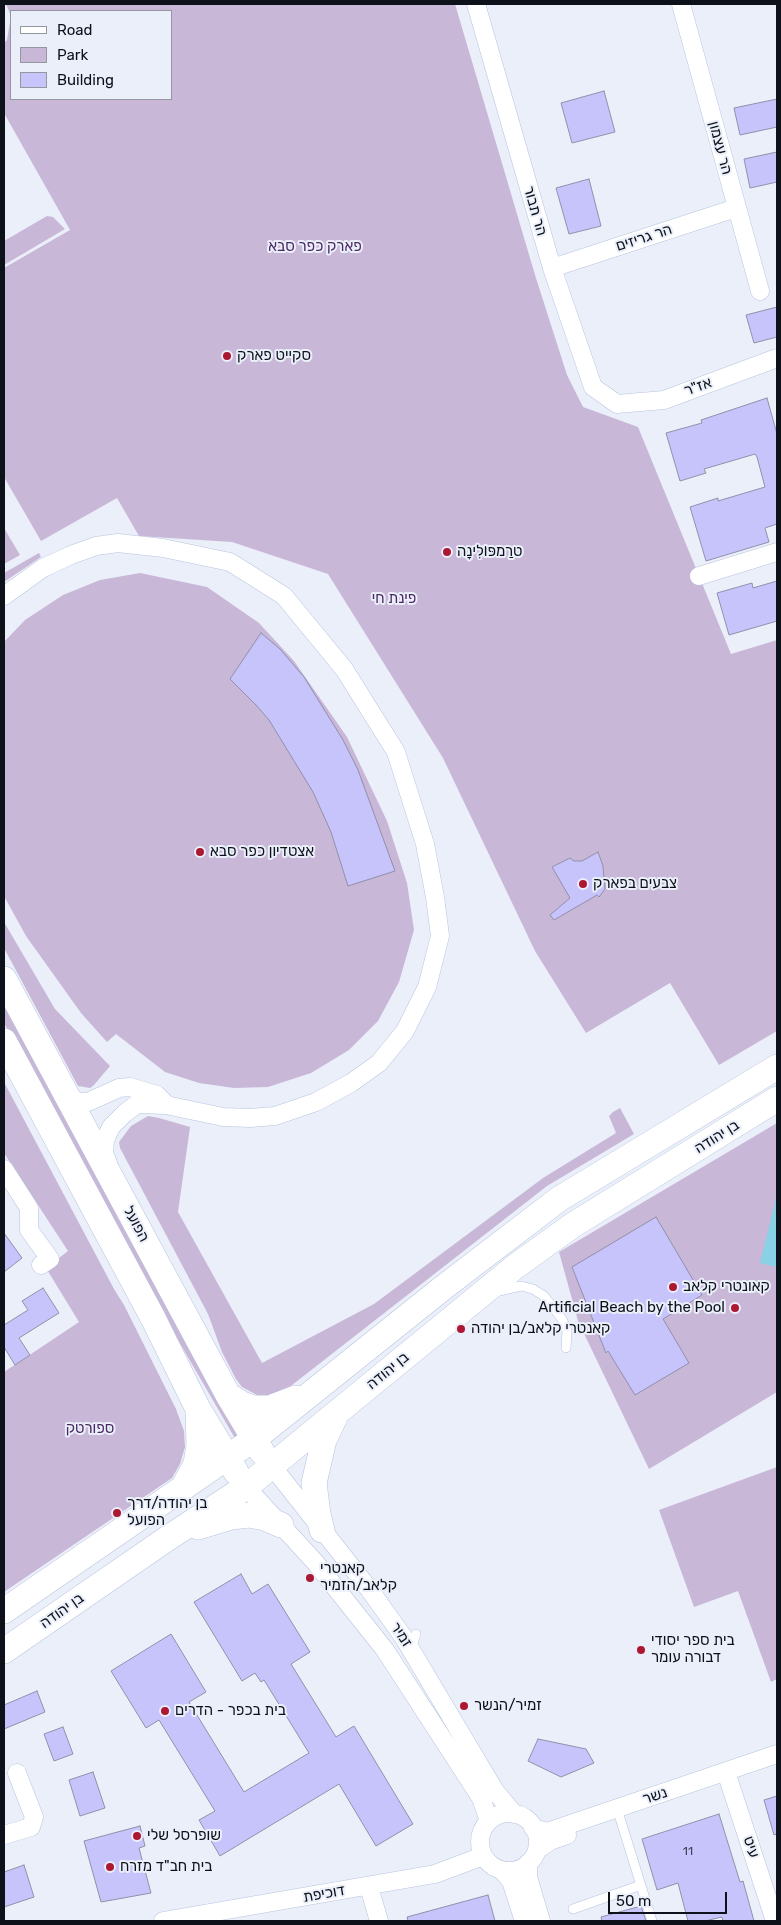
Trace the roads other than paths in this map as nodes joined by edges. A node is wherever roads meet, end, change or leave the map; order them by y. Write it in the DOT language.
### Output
graph roads {
  1 [pos="476,4"];
  2 [pos="681,4"];
  3 [pos="736,208"];
  4 [pos="552,268"];
  5 [pos="760,291"];
  6 [pos="776,364"];
  7 [pos="617,404"];
  8 [pos="777,552"];
  9 [pos="699,576"];
  10 [pos="4,596"];
  11 [pos="4,979"];
  12 [pos="4,1041"];
  13 [pos="777,1067"];
  14 [pos="63,1090"];
  15 [pos="777,1099"];
  16 [pos="166,1105"];
  17 [pos="4,1169"];
  18 [pos="116,1188"];
  19 [pos="41,1265"];
  20 [pos="471,1304"];
  21 [pos="566,1348"];
  22 [pos="317,1390"];
  23 [pos="228,1395"];
  24 [pos="197,1407"];
  25 [pos="339,1412"];
  26 [pos="254,1439"];
  27 [pos="228,1459"];
  28 [pos="272,1466"];
  29 [pos="246,1487"];
  30 [pos="183,1489"];
  31 [pos="281,1525"];
  32 [pos="322,1530"];
  33 [pos="168,1538"];
  34 [pos="4,1611"];
  35 [pos="4,1651"];
  36 [pos="777,1754"];
  37 [pos="777,1765"];
  38 [pos="17,1773"];
  39 [pos="728,1777"];
  40 [pos="514,1814"];
  41 [pos="620,1818"];
  42 [pos="489,1821"];
  43 [pos="533,1828"];
  44 [pos="4,1835"];
  45 [pos="483,1856"];
  46 [pos="532,1857"];
  47 [pos="502,1870"];
  48 [pos="641,1885"];
  49 [pos="369,1886"];
  50 [pos="573,1909"];
  51 [pos="163,1921"];
  52 [pos="379,1921"];
  53 [pos="524,1921"];
  54 [pos="541,1921"];
  55 [pos="652,1921"];
  56 [pos="775,1921"];
  1 -- 4 [label="street, הר תבור"];
  2 -- 3 [label="street, הר עצמון"];
  3 -- 4 [label="street, הר גריזים"];
  3 -- 5 [label="street, הר עצמון"];
  4 -- 7 [label="street, הר תבור"];
  6 -- 7 [label="street, אז\"ר"];
  8 -- 9 [label="street"];
  10 -- 16 [label="street"];
  11 -- 14 [label="main road, הפועל"];
  12 -- 24 [label="main road, הפועל"];
  13 -- 22 [label="main road, בן יהודה"];
  14 -- 16 [label="street"];
  14 -- 18 [label="main road, הפועל"];
  15 -- 20 [label="main road, בן יהודה"];
  16 -- 18 [label="street"];
  17 -- 19 [label="street"];
  18 -- 23 [label="main road, הפועל"];
  20 -- 21 [label="lane"];
  20 -- 25 [label="main road, בן יהודה"];
  22 -- 23 [label="main road"];
  22 -- 26 [label="main road, בן יהודה"];
  23 -- 26 [label="main road, הפועל"];
  24 -- 27 [label="main road, הפועל"];
  24 -- 30 [label="main road"];
  25 -- 28 [label="main road, בן יהודה"];
  25 -- 32 [label="main road"];
  26 -- 27 [label="main road, בן יהודה"];
  26 -- 28 [label="main road, הפועל"];
  27 -- 29 [label="main road, הפועל"];
  27 -- 30 [label="main road, בן יהודה"];
  28 -- 29 [label="main road, בן יהודה"];
  28 -- 32 [label="street, זמיר"];
  29 -- 31 [label="street, זמיר"];
  29 -- 33 [label="main road, בן יהודה"];
  30 -- 34 [label="main road, בן יהודה"];
  31 -- 33 [label="main road"];
  31 -- 42 [label="street, זמיר"];
  32 -- 40 [label="street, זמיר"];
  33 -- 35 [label="main road, בן יהודה"];
  36 -- 39 [label="street, נשר"];
  37 -- 39 [label="street, נשר"];
  38 -- 44 [label="street"];
  39 -- 41 [label="street, נשר"];
  39 -- 43 [label="street, נשר"];
  39 -- 56 [label="street, עיט"];
  40 -- 42 [label="street"];
  40 -- 43 [label="street"];
  41 -- 46 [label="street, נשר"];
  41 -- 48 [label="lane"];
  42 -- 45 [label="street"];
  43 -- 46 [label="street"];
  45 -- 47 [label="street"];
  45 -- 49 [label="street, דוכיפת"];
  46 -- 47 [label="street"];
  46 -- 54 [label="street"];
  47 -- 53 [label="street"];
  48 -- 50 [label="lane"];
  48 -- 55 [label="lane"];
  49 -- 51 [label="street, דוכיפת"];
  49 -- 52 [label="street"];
}
